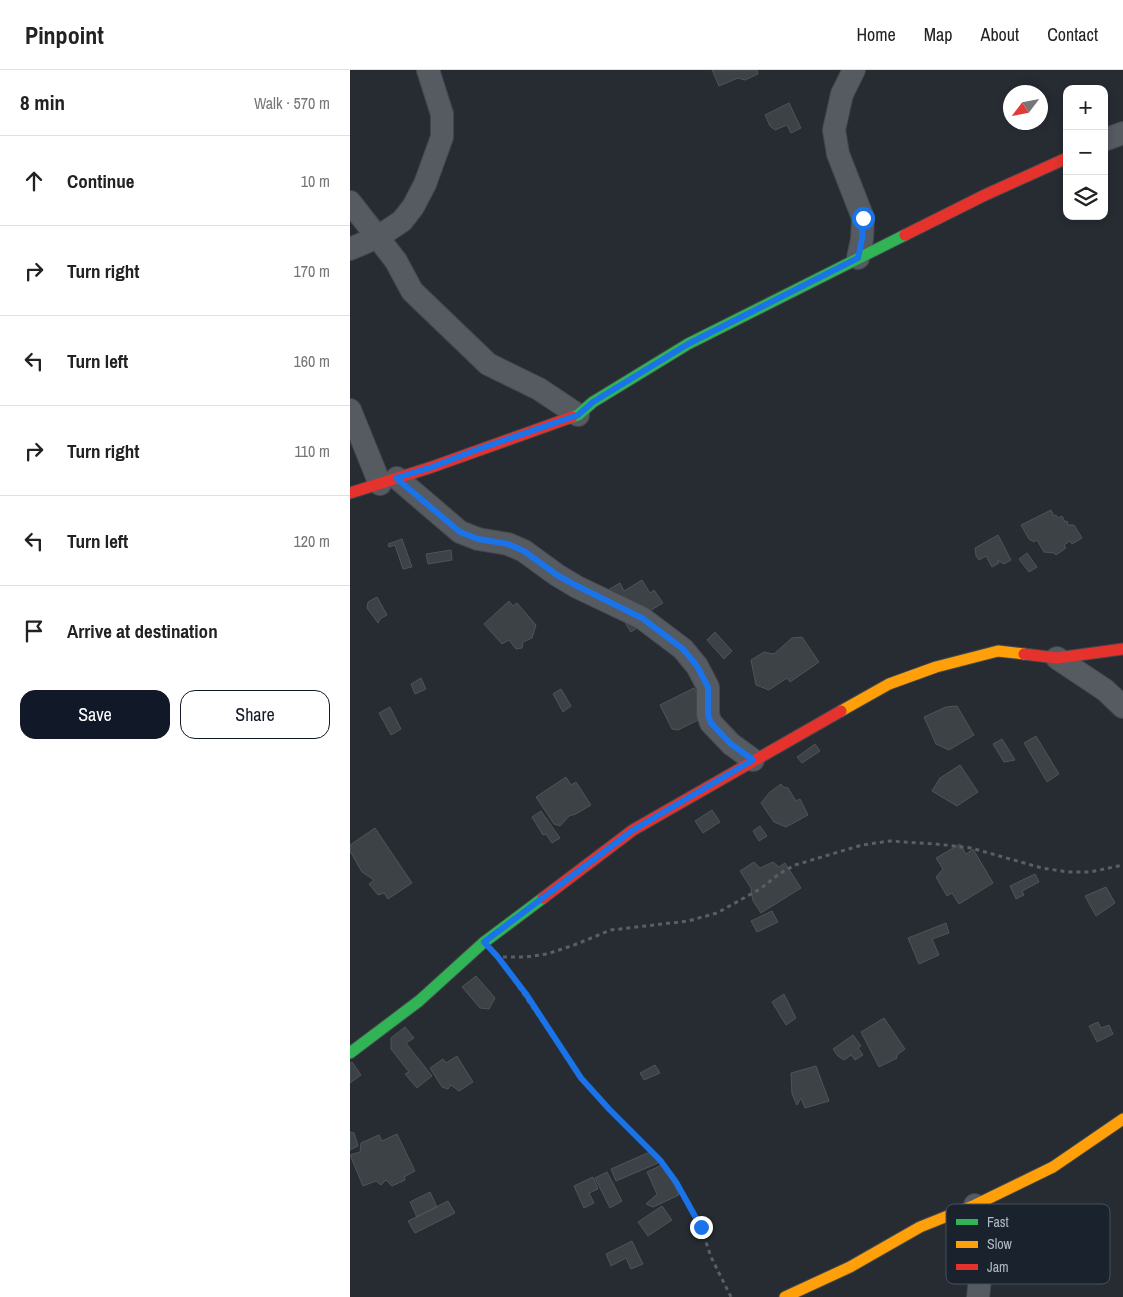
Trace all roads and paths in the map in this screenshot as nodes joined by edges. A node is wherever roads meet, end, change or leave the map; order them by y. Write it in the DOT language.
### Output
graph roads {
  1 [pos="428,70"];
  2 [pos="854,70"];
  3 [pos="1123,133"];
  4 [pos="1108,139"];
  5 [pos="1063,160"];
  6 [pos="350,202"];
  7 [pos="378,237"];
  8 [pos="350,249"];
  9 [pos="858,258"];
  10 [pos="350,410"];
  11 [pos="578,415"];
  12 [pos="388,481"];
  13 [pos="350,493"];
  14 [pos="1123,649"];
  15 [pos="1057,658"];
  16 [pos="1123,707"];
  17 [pos="753,760"];
  18 [pos="1123,865"];
  19 [pos="350,1053"];
  20 [pos="1123,1119"];
  21 [pos="977,1204"];
  22 [pos="946,1217"];
  23 [pos="979,1284"];
  24 [pos="731,1297"];
  25 [pos="785,1297"];
  26 [pos="978,1297"];
  1 -- 7 [label="street"];
  2 -- 9 [label="street"];
  3 -- 4 [label="street"];
  5 -- 9 [label="street"];
  6 -- 7 [label="street"];
  7 -- 8 [label="street"];
  7 -- 11 [label="street"];
  9 -- 11 [label="street"];
  10 -- 12 [label="street"];
  11 -- 12 [label="street"];
  12 -- 13 [label="street"];
  12 -- 17 [label="street"];
  14 -- 15 [label="street"];
  15 -- 16 [label="street"];
  15 -- 17 [label="street"];
  17 -- 19 [label="street"];
  18 -- 24 [label="path"];
  20 -- 21 [label="street"];
  22 -- 25 [label="street"];
  23 -- 26 [label="street"];
}
